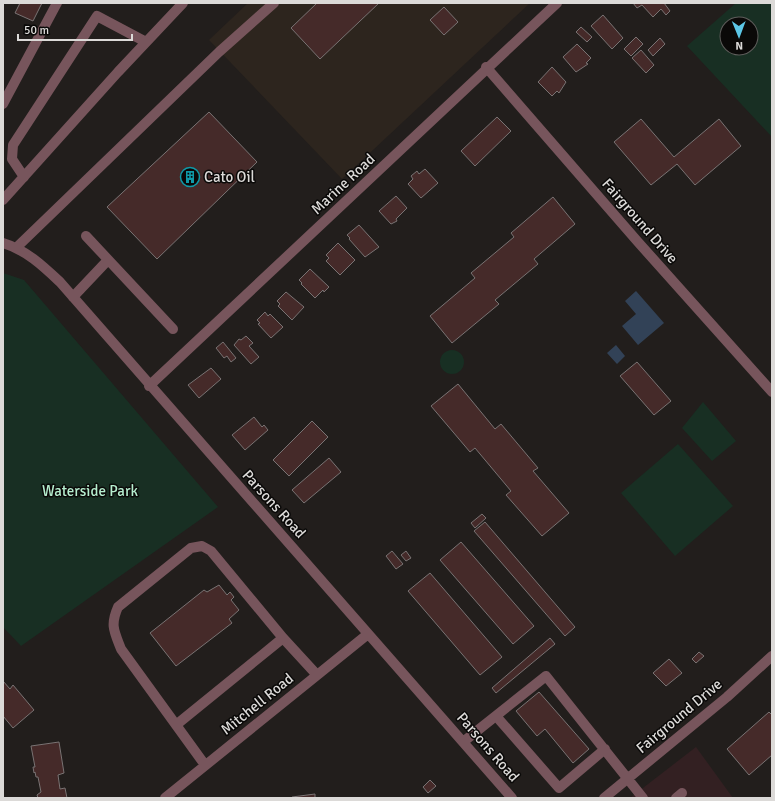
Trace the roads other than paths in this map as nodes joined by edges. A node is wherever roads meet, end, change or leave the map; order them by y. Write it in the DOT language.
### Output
graph roads {
  1 [pos="57,3"];
  2 [pos="183,3"];
  3 [pos="274,3"];
  4 [pos="557,3"];
  5 [pos="146,42"];
  6 [pos="486,67"];
  7 [pos="3,104"];
  8 [pos="24,177"];
  9 [pos="3,200"];
  10 [pos="86,236"];
  11 [pos="3,243"];
  12 [pos="17,247"];
  13 [pos="108,260"];
  14 [pos="73,296"];
  15 [pos="173,329"];
  16 [pos="149,386"];
  17 [pos="772,392"];
  18 [pos="368,634"];
  19 [pos="283,638"];
  20 [pos="772,656"];
  21 [pos="317,675"];
  22 [pos="496,716"];
  23 [pos="176,725"];
  24 [pos="463,742"];
  25 [pos="605,749"];
  26 [pos="205,765"];
  27 [pos="627,779"];
  28 [pos="165,798"];
  29 [pos="512,798"];
  30 [pos="604,798"];
  31 [pos="643,798"];
  1 -- 7 [label="street"];
  2 -- 5 [label="street"];
  3 -- 12 [label="street"];
  4 -- 6 [label="street, Marine Road"];
  5 -- 8 [label="street"];
  5 -- 8 [label="street"];
  6 -- 16 [label="street, Marine Road"];
  6 -- 17 [label="street, Fairground Drive"];
  8 -- 9 [label="street"];
  10 -- 13 [label="street"];
  11 -- 12 [label="street, Parsons Road"];
  12 -- 14 [label="street, Parsons Road"];
  13 -- 14 [label="street"];
  13 -- 15 [label="street"];
  14 -- 16 [label="street, Parsons Road"];
  16 -- 18 [label="street, Parsons Road"];
  18 -- 21 [label="street, Mitchell Road"];
  18 -- 24 [label="street, Parsons Road"];
  19 -- 21 [label="street"];
  19 -- 23 [label="street"];
  19 -- 23 [label="street"];
  20 -- 27 [label="street, Fairground Drive"];
  21 -- 26 [label="street, Mitchell Road"];
  22 -- 24 [label="street"];
  22 -- 25 [label="street"];
  22 -- 25 [label="street"];
  23 -- 26 [label="street"];
  24 -- 29 [label="street, Parsons Road"];
  25 -- 27 [label="street"];
  26 -- 28 [label="street, Mitchell Road"];
  27 -- 30 [label="street, Fairground Drive"];
  27 -- 31 [label="street"];
}
